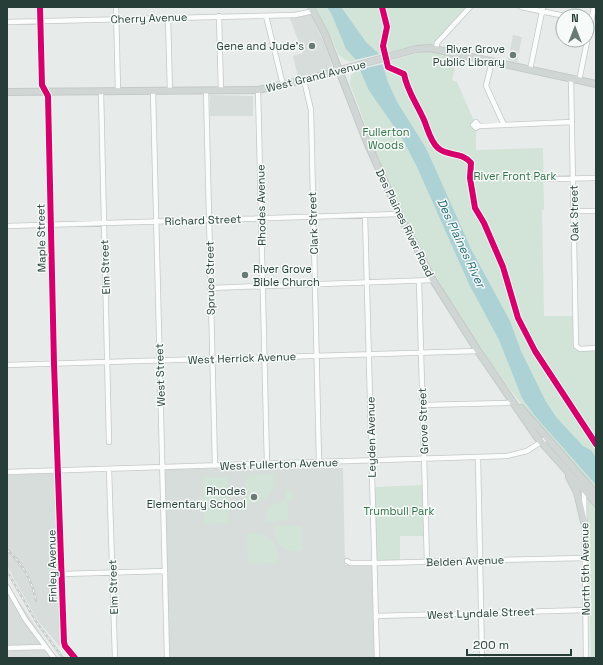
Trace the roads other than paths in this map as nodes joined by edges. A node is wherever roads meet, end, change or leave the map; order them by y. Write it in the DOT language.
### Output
graph roads {
  1 [pos="40,7"];
  2 [pos="116,7"];
  3 [pos="470,7"];
  4 [pos="521,7"];
  5 [pos="312,9"];
  6 [pos="542,9"];
  7 [pos="555,13"];
  8 [pos="219,16"];
  9 [pos="266,16"];
  10 [pos="168,18"];
  11 [pos="116,20"];
  12 [pos="41,21"];
  13 [pos="7,22"];
  14 [pos="436,48"];
  15 [pos="585,48"];
  16 [pos="492,61"];
  17 [pos="340,70"];
  18 [pos="530,70"];
  19 [pos="571,79"];
  20 [pos="304,80"];
  21 [pos="578,81"];
  22 [pos="596,84"];
  23 [pos="283,85"];
  24 [pos="258,90"];
  25 [pos="101,91"];
  26 [pos="118,91"];
  27 [pos="153,91"];
  28 [pos="170,91"];
  29 [pos="206,91"];
  30 [pos="221,91"];
  31 [pos="7,92"];
  32 [pos="45,92"];
  33 [pos="572,122"];
  34 [pos="504,125"];
  35 [pos="479,126"];
  36 [pos="596,178"];
  37 [pos="546,179"];
  38 [pos="573,179"];
  39 [pos="574,211"];
  40 [pos="596,211"];
  41 [pos="400,214"];
  42 [pos="365,215"];
  43 [pos="313,217"];
  44 [pos="261,218"];
  45 [pos="208,220"];
  46 [pos="156,221"];
  47 [pos="104,223"];
  48 [pos="51,224"];
  49 [pos="7,226"];
  50 [pos="433,280"];
  51 [pos="419,281"];
  52 [pos="367,282"];
  53 [pos="315,284"];
  54 [pos="262,286"];
  55 [pos="210,288"];
  56 [pos="596,348"];
  57 [pos="478,351"];
  58 [pos="421,353"];
  59 [pos="369,354"];
  60 [pos="316,356"];
  61 [pos="264,358"];
  62 [pos="212,359"];
  63 [pos="159,361"];
  64 [pos="107,362"];
  65 [pos="54,364"];
  66 [pos="7,365"];
  67 [pos="514,402"];
  68 [pos="423,405"];
  69 [pos="544,440"];
  70 [pos="109,442"];
  71 [pos="478,457"];
  72 [pos="425,459"];
  73 [pos="371,461"];
  74 [pos="319,462"];
  75 [pos="267,464"];
  76 [pos="215,466"];
  77 [pos="563,466"];
  78 [pos="162,467"];
  79 [pos="109,469"];
  80 [pos="58,471"];
  81 [pos="7,472"];
  82 [pos="584,480"];
  83 [pos="584,490"];
  84 [pos="596,494"];
  85 [pos="596,503"];
  86 [pos="584,522"];
  87 [pos="584,558"];
  88 [pos="347,560"];
  89 [pos="480,561"];
  90 [pos="374,562"];
  91 [pos="427,562"];
  92 [pos="165,571"];
  93 [pos="112,573"];
  94 [pos="62,574"];
  95 [pos="8,590"];
  96 [pos="586,610"];
  97 [pos="481,613"];
  98 [pos="376,616"];
  99 [pos="45,647"];
  100 [pos="7,648"];
  101 [pos="54,658"];
  102 [pos="75,658"];
  103 [pos="115,658"];
  104 [pos="167,658"];
  105 [pos="377,658"];
  106 [pos="482,658"];
  107 [pos="586,658"];
  1 -- 12 [label="street, Maple Street"];
  2 -- 11 [label="street"];
  3 -- 14 [label="street"];
  4 -- 6 [label="street"];
  5 -- 9 [label="street, Cherry Avenue"];
  5 -- 17 [label="main road, Des Plaines River Road"];
  6 -- 7 [label="street"];
  6 -- 18 [label="street"];
  8 -- 9 [label="street, Cherry Avenue"];
  8 -- 10 [label="street, Cherry Avenue"];
  8 -- 30 [label="street"];
  9 -- 23 [label="street"];
  10 -- 11 [label="street, Cherry Avenue"];
  10 -- 28 [label="street"];
  11 -- 12 [label="street, Cherry Avenue"];
  11 -- 26 [label="street"];
  12 -- 13 [label="street, Cherry Avenue"];
  12 -- 32 [label="street, Maple Street"];
  14 -- 16 [label="main road, West Grand Avenue"];
  14 -- 17 [label="main road, West Grand Avenue"];
  15 -- 21 [label="street"];
  16 -- 18 [label="main road, West Grand Avenue"];
  16 -- 34 [label="street"];
  17 -- 20 [label="main road, West Grand Avenue"];
  17 -- 41 [label="main road, Des Plaines River Road"];
  18 -- 19 [label="main road, West Grand Avenue"];
  19 -- 21 [label="main road, West Grand Avenue"];
  19 -- 33 [label="street, Oak Street"];
  20 -- 23 [label="main road, West Grand Avenue"];
  20 -- 43 [label="street, Clark Street"];
  21 -- 22 [label="main road, West Grand Avenue"];
  23 -- 24 [label="main road, West Grand Avenue"];
  24 -- 30 [label="main road, West Grand Avenue"];
  24 -- 44 [label="street, Rhodes Avenue"];
  25 -- 26 [label="main road, West Grand Avenue"];
  25 -- 32 [label="main road, West Grand Avenue"];
  25 -- 47 [label="street, Elm Street"];
  26 -- 27 [label="main road, West Grand Avenue"];
  27 -- 28 [label="main road, West Grand Avenue"];
  27 -- 46 [label="street, West Street"];
  28 -- 29 [label="main road, West Grand Avenue"];
  29 -- 30 [label="main road, West Grand Avenue"];
  29 -- 45 [label="street, Spruce Street"];
  31 -- 32 [label="main road, West Grand Avenue"];
  32 -- 48 [label="street, Maple Street"];
  33 -- 34 [label="street"];
  33 -- 38 [label="street, Oak Street"];
  34 -- 35 [label="street"];
  36 -- 38 [label="street"];
  37 -- 38 [label="street"];
  38 -- 39 [label="street, Oak Street"];
  39 -- 40 [label="street"];
  39 -- 56 [label="street, Oak Street"];
  41 -- 42 [label="street, Richard Street"];
  41 -- 50 [label="main road, Des Plaines River Road"];
  42 -- 43 [label="street, Richard Street"];
  42 -- 52 [label="street, Leyden Avenue"];
  43 -- 44 [label="street, Richard Street"];
  43 -- 53 [label="street, Clark Street"];
  44 -- 45 [label="street, Richard Street"];
  44 -- 54 [label="street, Rhodes Avenue"];
  45 -- 46 [label="street, Richard Street"];
  45 -- 55 [label="street, Spruce Street"];
  46 -- 47 [label="street, Richard Street"];
  46 -- 63 [label="street, West Street"];
  47 -- 48 [label="street, Richard Street"];
  47 -- 64 [label="street, Elm Street"];
  48 -- 49 [label="street, Richard Street"];
  48 -- 65 [label="street, Maple Street"];
  50 -- 51 [label="street"];
  50 -- 57 [label="main road, Des Plaines River Road"];
  51 -- 52 [label="street"];
  51 -- 58 [label="street, Grove Street"];
  52 -- 53 [label="street"];
  52 -- 59 [label="street, Leyden Avenue"];
  53 -- 54 [label="street"];
  53 -- 60 [label="street, Clark Street"];
  54 -- 55 [label="street"];
  54 -- 61 [label="street, Rhodes Avenue"];
  55 -- 62 [label="street, Spruce Street"];
  57 -- 58 [label="street, West Herrick Avenue"];
  57 -- 67 [label="main road, Des Plaines River Road"];
  58 -- 59 [label="street, West Herrick Avenue"];
  58 -- 68 [label="street, Grove Street"];
  59 -- 60 [label="street, West Herrick Avenue"];
  59 -- 73 [label="street, Leyden Avenue"];
  60 -- 61 [label="street, West Herrick Avenue"];
  60 -- 74 [label="street, Clark Street"];
  61 -- 62 [label="street, West Herrick Avenue"];
  61 -- 75 [label="street, Rhodes Avenue"];
  62 -- 63 [label="street, West Herrick Avenue"];
  62 -- 76 [label="street, Spruce Street"];
  63 -- 64 [label="street, West Herrick Avenue"];
  63 -- 78 [label="street, West Street"];
  64 -- 65 [label="street, West Herrick Avenue"];
  64 -- 70 [label="street, Elm Street"];
  65 -- 66 [label="street, West Herrick Avenue"];
  65 -- 80 [label="street, Maple Street"];
  67 -- 68 [label="street"];
  67 -- 69 [label="main road, Des Plaines River Road"];
  68 -- 72 [label="street, Grove Street"];
  69 -- 71 [label="street, West Fullerton Avenue"];
  69 -- 77 [label="main road, Des Plaines River Road"];
  69 -- 82 [label="main road, Des Plaines River Road"];
  71 -- 72 [label="street, West Fullerton Avenue"];
  71 -- 89 [label="street"];
  72 -- 73 [label="street, West Fullerton Avenue"];
  72 -- 91 [label="street, Grove Street"];
  73 -- 74 [label="street, West Fullerton Avenue"];
  73 -- 90 [label="street, Leyden Avenue"];
  74 -- 75 [label="street, West Fullerton Avenue"];
  75 -- 76 [label="street, West Fullerton Avenue"];
  76 -- 78 [label="street, West Fullerton Avenue"];
  77 -- 83 [label="main road, Des Plaines River Road"];
  77 -- 86 [label="main road"];
  78 -- 79 [label="street, West Fullerton Avenue"];
  78 -- 92 [label="street, West Street"];
  79 -- 80 [label="street, West Fullerton Avenue"];
  79 -- 93 [label="street, Elm Street"];
  80 -- 81 [label="street, West Fullerton Avenue"];
  80 -- 94 [label="street, Finley Avenue"];
  82 -- 83 [label="street, North 5th Avenue"];
  82 -- 84 [label="main road, Des Plaines River Road"];
  83 -- 85 [label="main road, Des Plaines River Road"];
  83 -- 86 [label="street, North 5th Avenue"];
  86 -- 87 [label="street, North 5th Avenue"];
  87 -- 89 [label="street, Belden Avenue"];
  87 -- 96 [label="street, North 5th Avenue"];
  88 -- 90 [label="street, Belden Avenue"];
  89 -- 91 [label="street, Belden Avenue"];
  89 -- 97 [label="street"];
  90 -- 91 [label="street, Belden Avenue"];
  90 -- 98 [label="street, Leyden Avenue"];
  92 -- 93 [label="street"];
  92 -- 104 [label="street, West Street"];
  93 -- 94 [label="street"];
  93 -- 103 [label="street, Elm Street"];
  94 -- 102 [label="street, Finley Avenue"];
  95 -- 99 [label="street"];
  96 -- 97 [label="street, West Lyndale Street"];
  96 -- 107 [label="street, North 5th Avenue"];
  97 -- 98 [label="street, West Lyndale Street"];
  97 -- 106 [label="street"];
  98 -- 105 [label="street, Leyden Avenue"];
  99 -- 100 [label="street"];
  99 -- 101 [label="street"];
}
